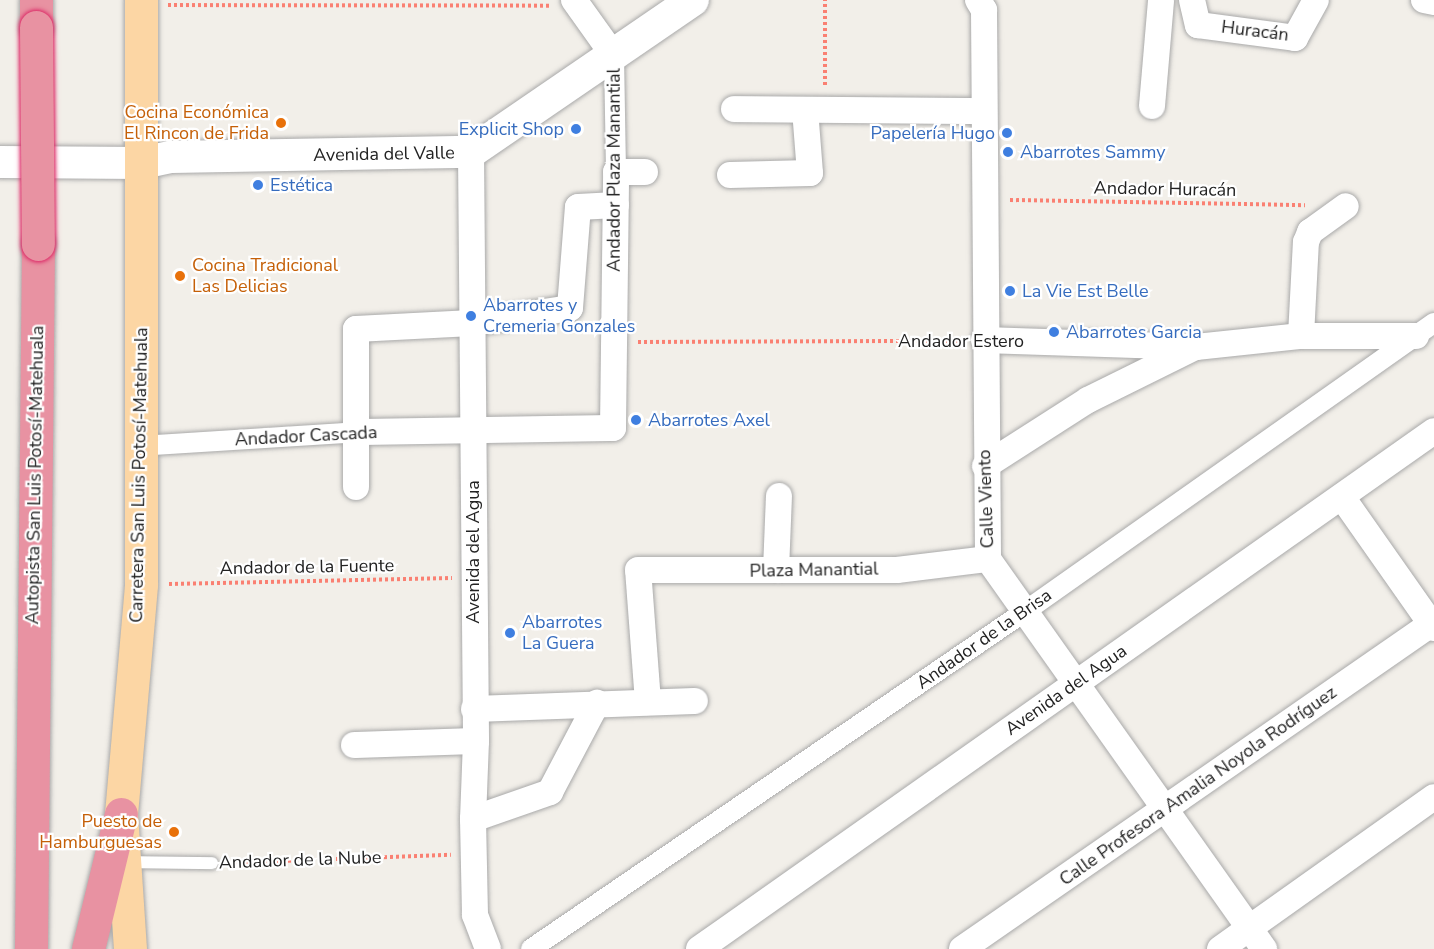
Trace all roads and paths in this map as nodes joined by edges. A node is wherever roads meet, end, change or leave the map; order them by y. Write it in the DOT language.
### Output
graph roads {
  1 [pos="693,0"];
  2 [pos="825,0"];
  3 [pos="978,0"];
  4 [pos="1161,0"];
  5 [pos="1192,0"];
  6 [pos="1316,0"];
  7 [pos="1424,0"];
  8 [pos="141,2"];
  9 [pos="1434,2"];
  10 [pos="576,3"];
  11 [pos="36,13"];
  12 [pos="614,56"];
  13 [pos="1152,106"];
  14 [pos="735,109"];
  15 [pos="815,110"];
  16 [pos="984,111"];
  17 [pos="0,144"];
  18 [pos="471,152"];
  19 [pos="152,157"];
  20 [pos="0,162"];
  21 [pos="616,172"];
  22 [pos="645,172"];
  23 [pos="730,175"];
  24 [pos="985,199"];
  25 [pos="616,205"];
  26 [pos="1346,206"];
  27 [pos="472,323"];
  28 [pos="1425,330"];
  29 [pos="1300,336"];
  30 [pos="984,340"];
  31 [pos="613,342"];
  32 [pos="1196,346"];
  33 [pos="473,427"];
  34 [pos="613,428"];
  35 [pos="1434,431"];
  36 [pos="359,432"];
  37 [pos="139,446"];
  38 [pos="985,466"];
  39 [pos="356,488"];
  40 [pos="779,496"];
  41 [pos="1342,497"];
  42 [pos="988,559"];
  43 [pos="776,570"];
  44 [pos="474,577"];
  45 [pos="141,584"];
  46 [pos="1027,610"];
  47 [pos="1433,625"];
  48 [pos="1077,681"];
  49 [pos="695,701"];
  50 [pos="648,702"];
  51 [pos="597,703"];
  52 [pos="474,709"];
  53 [pos="476,741"];
  54 [pos="354,745"];
  55 [pos="1434,797"];
  56 [pos="1166,810"];
  57 [pos="121,814"];
  58 [pos="473,819"];
  59 [pos="475,854"];
  60 [pos="124,862"];
  61 [pos="212,863"];
  62 [pos="1257,939"];
  63 [pos="486,947"];
  64 [pos="31,949"];
  65 [pos="88,949"];
  66 [pos="130,949"];
  67 [pos="531,949"];
  68 [pos="699,949"];
  69 [pos="962,949"];
  70 [pos="1220,949"];
  1 -- 12 [label="street, Avenida del Valle"];
  2 -- 15 [label="path"];
  3 -- 16 [label="street, Calle Viento"];
  4 -- 13 [label="street"];
  5 -- 6 [label="street, Huracán"];
  7 -- 9 [label="street"];
  8 -- 10 [label="path"];
  8 -- 19 [label="main road, Carretera San Luis Potosí-Matehuala"];
  10 -- 12 [label="street"];
  11 -- 64 [label="highway, Autopista San Luis Potosí-Matehuala, bridge"];
  12 -- 18 [label="street, Avenida del Valle"];
  12 -- 21 [label="street, Andador Plaza Manantial"];
  14 -- 15 [label="street"];
  15 -- 16 [label="street"];
  15 -- 23 [label="street"];
  16 -- 24 [label="street, Calle Viento"];
  17 -- 19 [label="street, Avenida del Valle"];
  18 -- 19 [label="street, Avenida del Valle"];
  18 -- 27 [label="street, Avenida del Agua"];
  19 -- 20 [label="street, Avenida del Valle"];
  19 -- 37 [label="main road, Carretera San Luis Potosí-Matehuala"];
  21 -- 22 [label="street"];
  21 -- 25 [label="street, Andador Plaza Manantial"];
  24 -- 26 [label="path, Andador Huracán"];
  24 -- 30 [label="street, Calle Viento"];
  25 -- 27 [label="street"];
  25 -- 31 [label="street, Andador Plaza Manantial"];
  26 -- 29 [label="street"];
  27 -- 33 [label="street, Avenida del Agua"];
  27 -- 36 [label="street"];
  28 -- 29 [label="street, Andador Estero"];
  28 -- 46 [label="street, Andador de la Brisa"];
  29 -- 32 [label="street, Andador Estero"];
  30 -- 31 [label="path, Andador Estero"];
  30 -- 32 [label="street, Andador Estero"];
  30 -- 38 [label="street, Calle Viento"];
  31 -- 34 [label="street, Andador Plaza Manantial"];
  32 -- 38 [label="street"];
  33 -- 34 [label="street, Andador Cascada"];
  33 -- 36 [label="street, Andador Cascada"];
  33 -- 44 [label="street, Avenida del Agua"];
  35 -- 41 [label="street, Avenida del Agua"];
  36 -- 37 [label="street, Andador Cascada"];
  36 -- 39 [label="street"];
  37 -- 45 [label="main road, Carretera San Luis Potosí-Matehuala"];
  38 -- 42 [label="street, Calle Viento"];
  40 -- 43 [label="street"];
  41 -- 47 [label="street"];
  41 -- 48 [label="street, Avenida del Agua"];
  42 -- 43 [label="street, Plaza Manantial"];
  42 -- 46 [label="street, Calle Viento"];
  43 -- 50 [label="street, Plaza Manantial"];
  44 -- 45 [label="path, Andador de la Fuente"];
  44 -- 52 [label="street, Avenida del Agua"];
  45 -- 57 [label="main road, Carretera San Luis Potosí-Matehuala"];
  46 -- 48 [label="street, Calle Viento"];
  46 -- 67 [label="street, Andador de la Brisa"];
  47 -- 56 [label="street, Calle Profesora Amalia Noyola Rodríguez"];
  48 -- 56 [label="street, Calle Viento"];
  48 -- 68 [label="street, Avenida del Agua"];
  49 -- 50 [label="street"];
  50 -- 51 [label="street"];
  51 -- 52 [label="street"];
  51 -- 58 [label="street"];
  52 -- 53 [label="street, Avenida del Agua"];
  53 -- 54 [label="street"];
  53 -- 58 [label="street, Avenida del Agua"];
  55 -- 62 [label="street"];
  56 -- 62 [label="street, Calle Viento"];
  56 -- 69 [label="street, Calle Profesora Amalia Noyola Rodríguez"];
  57 -- 60 [label="main road, Carretera San Luis Potosí-Matehuala"];
  57 -- 65 [label="highway"];
  58 -- 59 [label="street, Avenida del Agua"];
  59 -- 61 [label="path, Andador de la Nube"];
  59 -- 63 [label="street, Avenida del Agua"];
  60 -- 61 [label="lane, Andador de la Nube"];
  60 -- 66 [label="main road, Carretera San Luis Potosí-Matehuala"];
  62 -- 70 [label="street"];
}
